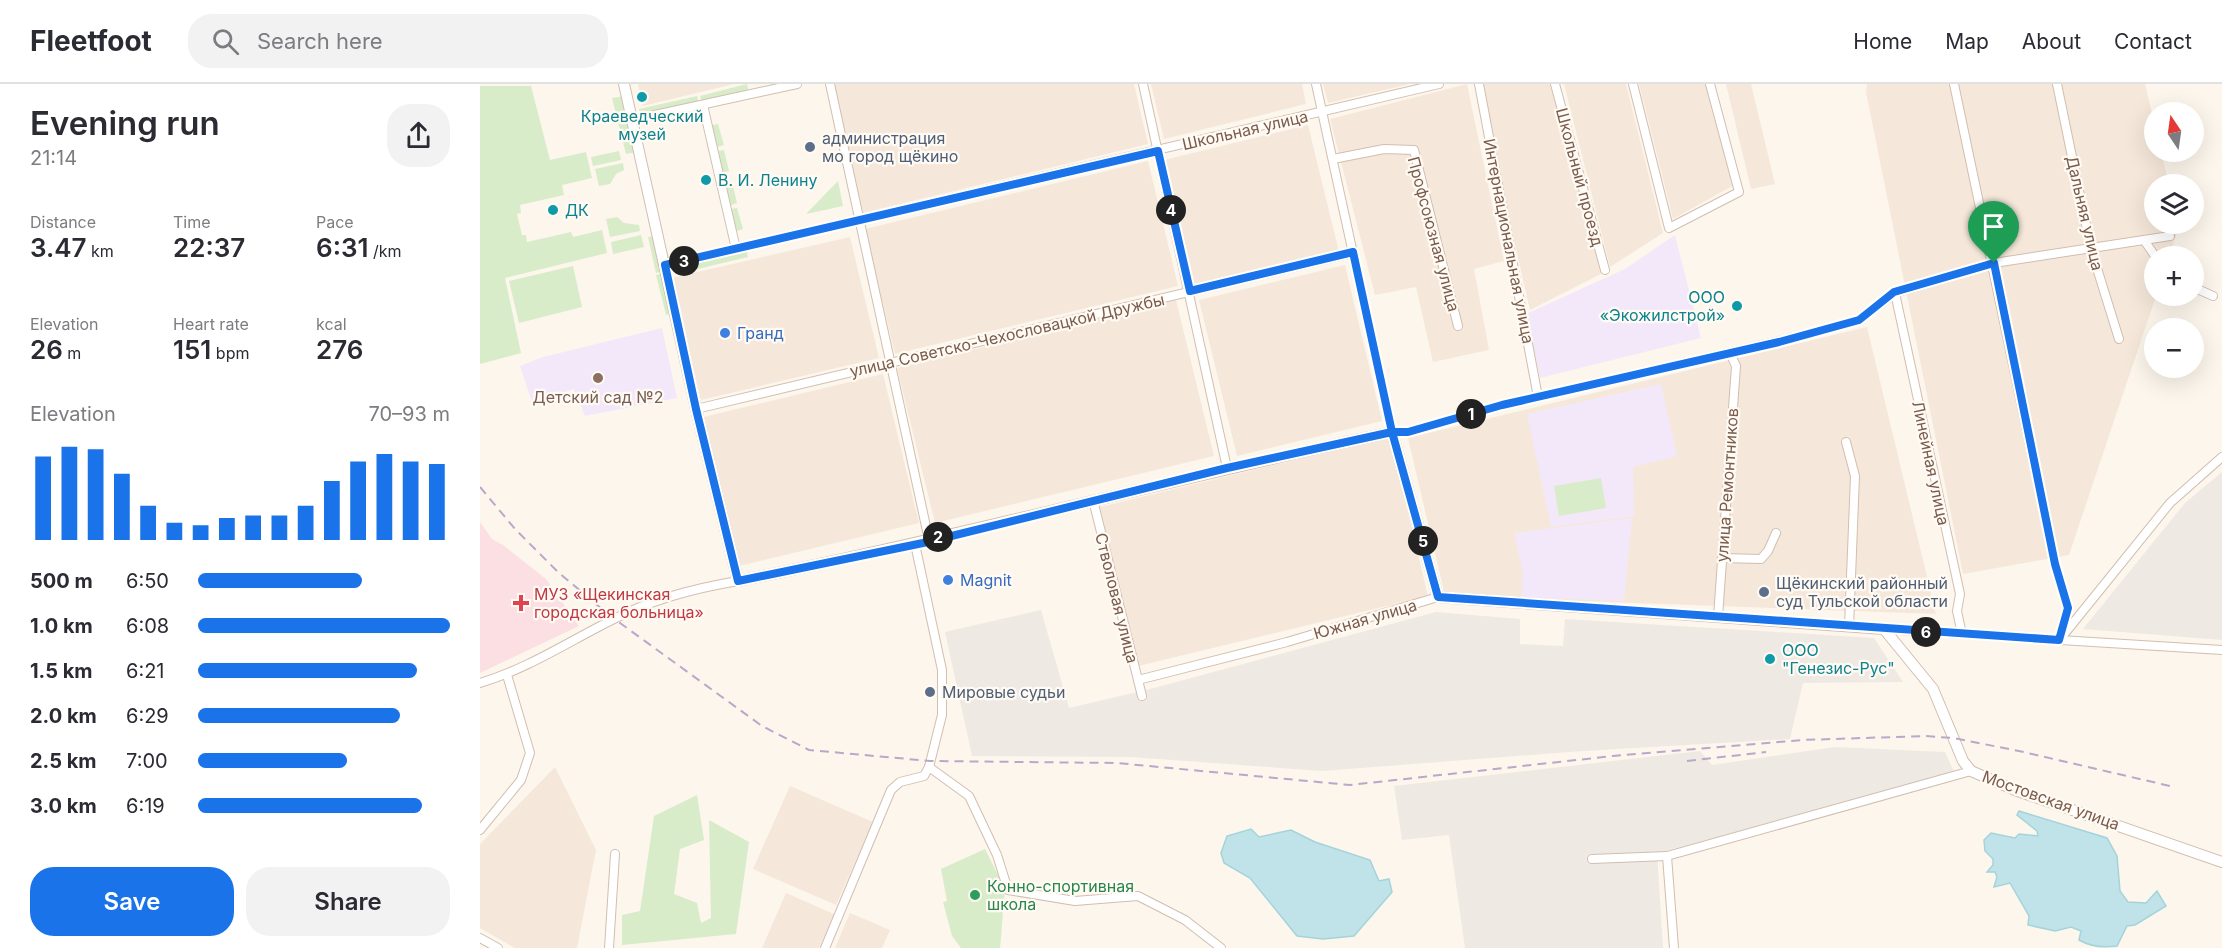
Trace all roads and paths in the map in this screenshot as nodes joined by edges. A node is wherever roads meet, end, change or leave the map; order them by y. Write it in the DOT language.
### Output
graph roads {
  1 [pos="624,84"];
  2 [pos="797,84"];
  3 [pos="830,84"];
  4 [pos="1143,84"];
  5 [pos="1316,84"];
  6 [pos="1439,84"];
  7 [pos="1479,84"];
  8 [pos="1554,84"];
  9 [pos="1633,84"];
  10 [pos="1710,84"];
  11 [pos="1954,84"];
  12 [pos="2057,84"];
  13 [pos="703,105"];
  14 [pos="1322,112"];
  15 [pos="632,120"];
  16 [pos="1158,151"];
  17 [pos="1333,159"];
  18 [pos="859,220"];
  19 [pos="2170,236"];
  20 [pos="2144,240"];
  21 [pos="2148,246"];
  22 [pos="736,249"];
  23 [pos="2091,249"];
  24 [pos="1353,252"];
  25 [pos="1994,263"];
  26 [pos="665,265"];
  27 [pos="1605,270"];
  28 [pos="1190,291"];
  29 [pos="1894,292"];
  30 [pos="2204,292"];
  31 [pos="2213,296"];
  32 [pos="1458,326"];
  33 [pos="2119,339"];
  34 [pos="1730,353"];
  35 [pos="892,362"];
  36 [pos="1538,397"];
  37 [pos="696,409"];
  38 [pos="1392,432"];
  39 [pos="1846,442"];
  40 [pos="2222,457"];
  41 [pos="1227,468"];
  42 [pos="1093,500"];
  43 [pos="1776,533"];
  44 [pos="932,538"];
  45 [pos="915,544"];
  46 [pos="1722,558"];
  47 [pos="738,581"];
  48 [pos="1438,597"];
  49 [pos="1718,617"];
  50 [pos="1849,627"];
  51 [pos="1884,628"];
  52 [pos="1962,634"];
  53 [pos="2059,640"];
  54 [pos="2222,650"];
  55 [pos="507,675"];
  56 [pos="1138,680"];
  57 [pos="480,683"];
  58 [pos="1142,696"];
  59 [pos="930,764"];
  60 [pos="1971,771"];
  61 [pos="480,830"];
  62 [pos="615,854"];
  63 [pos="1667,856"];
  64 [pos="1592,859"];
  65 [pos="2222,862"];
  66 [pos="480,938"];
  67 [pos="498,948"];
  68 [pos="609,948"];
  69 [pos="825,948"];
  70 [pos="1221,948"];
  71 [pos="1674,948"];
  1 -- 15 [label="street"];
  2 -- 13 [label="street"];
  3 -- 18 [label="street"];
  4 -- 16 [label="street"];
  5 -- 14 [label="street"];
  6 -- 14 [label="street, Школьная улица"];
  7 -- 36 [label="street, Интернациональная улица"];
  8 -- 27 [label="street, Школьный проезд"];
  9 -- 10 [label="street"];
  11 -- 25 [label="street"];
  12 -- 23 [label="street, Дальняя улица"];
  13 -- 15 [label="street"];
  13 -- 22 [label="street"];
  14 -- 16 [label="street, Школьная улица"];
  14 -- 17 [label="street"];
  15 -- 26 [label="street"];
  16 -- 18 [label="street, Школьная улица"];
  16 -- 28 [label="street"];
  17 -- 24 [label="street"];
  17 -- 32 [label="street, Профсоюзная улица"];
  18 -- 22 [label="street, Школьная улица"];
  18 -- 35 [label="street"];
  19 -- 20 [label="street"];
  20 -- 21 [label="street"];
  20 -- 23 [label="street"];
  22 -- 26 [label="street, Школьная улица"];
  23 -- 25 [label="street"];
  23 -- 33 [label="street, Дальняя улица"];
  24 -- 28 [label="street, улица Советско-Чехословацкой Дружбы"];
  24 -- 38 [label="street"];
  25 -- 29 [label="street"];
  25 -- 53 [label="street"];
  26 -- 37 [label="street"];
  28 -- 35 [label="street, улица Советско-Чехословацкой Дружбы"];
  28 -- 41 [label="street"];
  29 -- 34 [label="street"];
  29 -- 52 [label="street, Линейная улица"];
  30 -- 31 [label="street"];
  34 -- 36 [label="street"];
  34 -- 46 [label="street, улица Ремонтников"];
  35 -- 37 [label="street, улица Советско-Чехословацкой Дружбы"];
  35 -- 44 [label="street"];
  36 -- 38 [label="street"];
  37 -- 47 [label="street"];
  38 -- 41 [label="street"];
  38 -- 48 [label="street"];
  39 -- 50 [label="street"];
  40 -- 53 [label="street"];
  41 -- 42 [label="street"];
  42 -- 44 [label="street"];
  42 -- 56 [label="street, Стволовая улица"];
  43 -- 46 [label="street"];
  44 -- 45 [label="street"];
  45 -- 47 [label="street"];
  45 -- 59 [label="street"];
  46 -- 49 [label="street, улица Ремонтников"];
  47 -- 55 [label="street"];
  48 -- 49 [label="street, Южная улица"];
  48 -- 56 [label="street, Южная улица"];
  49 -- 50 [label="street, Южная улица"];
  50 -- 51 [label="street, Южная улица"];
  51 -- 52 [label="street"];
  51 -- 60 [label="street, Мостовская улица"];
  52 -- 53 [label="street"];
  53 -- 54 [label="street"];
  55 -- 57 [label="street"];
  55 -- 61 [label="street"];
  56 -- 58 [label="street, Стволовая улица"];
  59 -- 69 [label="street"];
  59 -- 70 [label="street"];
  60 -- 63 [label="street"];
  60 -- 65 [label="street, Мостовская улица"];
  62 -- 68 [label="street"];
  63 -- 64 [label="street"];
  63 -- 71 [label="street"];
  66 -- 67 [label="street"];
}
